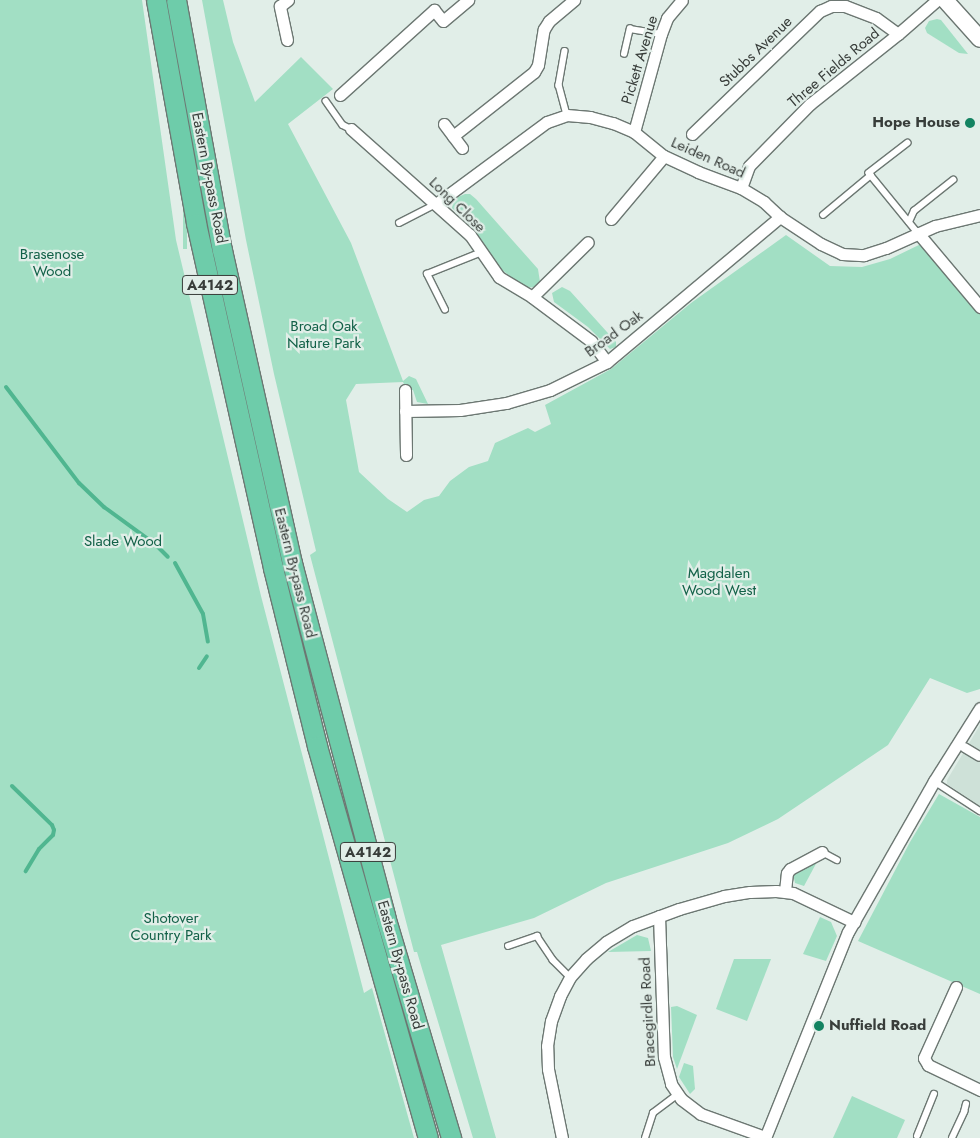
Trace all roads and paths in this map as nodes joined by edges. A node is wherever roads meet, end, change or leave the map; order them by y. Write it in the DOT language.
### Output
graph roads {
  1 [pos="156,0"];
  2 [pos="176,0"];
  3 [pos="288,0"];
  4 [pos="468,0"];
  5 [pos="574,0"];
  6 [pos="937,0"];
  7 [pos="945,0"];
  8 [pos="680,1"];
  9 [pos="661,34"];
  10 [pos="898,34"];
  11 [pos="980,39"];
  12 [pos="287,40"];
  13 [pos="565,51"];
  14 [pos="624,54"];
  15 [pos="340,95"];
  16 [pos="326,101"];
  17 [pos="567,115"];
  18 [pos="444,124"];
  19 [pos="351,129"];
  20 [pos="634,132"];
  21 [pos="692,134"];
  22 [pos="453,136"];
  23 [pos="908,143"];
  24 [pos="462,148"];
  25 [pos="664,156"];
  26 [pos="871,175"];
  27 [pos="953,180"];
  28 [pos="741,188"];
  29 [pos="436,204"];
  30 [pos="823,215"];
  31 [pos="980,216"];
  32 [pos="780,218"];
  33 [pos="611,219"];
  34 [pos="909,222"];
  35 [pos="399,223"];
  36 [pos="918,233"];
  37 [pos="588,242"];
  38 [pos="482,252"];
  39 [pos="532,297"];
  40 [pos="980,307"];
  41 [pos="445,310"];
  42 [pos="606,362"];
  43 [pos="405,390"];
  44 [pos="405,411"];
  45 [pos="406,455"];
  46 [pos="980,708"];
  47 [pos="964,747"];
  48 [pos="979,756"];
  49 [pos="934,781"];
  50 [pos="980,811"];
  51 [pos="822,852"];
  52 [pos="837,860"];
  53 [pos="785,891"];
  54 [pos="659,916"];
  55 [pos="854,922"];
  56 [pos="508,946"];
  57 [pos="570,977"];
  58 [pos="956,987"];
  59 [pos="980,1090"];
  60 [pos="678,1094"];
  61 [pos="934,1094"];
  62 [pos="966,1104"];
  63 [pos="917,1136"];
  64 [pos="428,1138"];
  65 [pos="450,1138"];
  66 [pos="562,1138"];
  67 [pos="644,1138"];
  68 [pos="766,1138"];
  69 [pos="952,1138"];
  1 -- 64 [label="highway, Eastern By-pass Road / A4142"];
  2 -- 65 [label="highway, Eastern By-pass Road / A4142"];
  3 -- 12 [label="street"];
  4 -- 15 [label="street"];
  5 -- 22 [label="street"];
  6 -- 10 [label="street, Three Fields Road"];
  7 -- 11 [label="main road"];
  8 -- 9 [label="street, Pickett Avenue"];
  9 -- 14 [label="lane"];
  9 -- 20 [label="street, Pickett Avenue"];
  10 -- 21 [label="street, Stubbs Avenue"];
  10 -- 28 [label="street, Three Fields Road"];
  13 -- 17 [label="lane"];
  16 -- 19 [label="lane"];
  17 -- 20 [label="street, Leiden Road"];
  17 -- 29 [label="street, Leiden Road"];
  18 -- 22 [label="street"];
  19 -- 29 [label="street, Long Close"];
  20 -- 25 [label="street, Leiden Road"];
  22 -- 24 [label="street"];
  23 -- 26 [label="lane"];
  25 -- 28 [label="street, Leiden Road"];
  25 -- 33 [label="street"];
  26 -- 30 [label="lane"];
  26 -- 34 [label="lane"];
  27 -- 34 [label="lane"];
  28 -- 32 [label="street, Leiden Road"];
  29 -- 35 [label="lane"];
  29 -- 38 [label="street, Long Close"];
  31 -- 36 [label="street, Leiden Road"];
  32 -- 36 [label="street, Leiden Road"];
  32 -- 42 [label="street, Broad Oak"];
  34 -- 36 [label="lane"];
  36 -- 40 [label="street"];
  37 -- 39 [label="street"];
  38 -- 39 [label="street, Long Close"];
  38 -- 41 [label="lane"];
  39 -- 42 [label="street, Long Close"];
  42 -- 44 [label="street, Broad Oak"];
  43 -- 44 [label="street"];
  44 -- 45 [label="street"];
  46 -- 49 [label="street"];
  47 -- 48 [label="street"];
  49 -- 50 [label="lane"];
  49 -- 55 [label="street"];
  51 -- 52 [label="lane"];
  51 -- 53 [label="street"];
  53 -- 54 [label="street"];
  53 -- 55 [label="street"];
  54 -- 57 [label="street"];
  54 -- 60 [label="street, Bracegirdle Road"];
  55 -- 68 [label="street"];
  56 -- 57 [label="lane"];
  57 -- 66 [label="street"];
  58 -- 59 [label="street"];
  60 -- 67 [label="lane"];
  60 -- 68 [label="street, Bracegirdle Road"];
  61 -- 63 [label="lane"];
  62 -- 69 [label="lane"];
}
